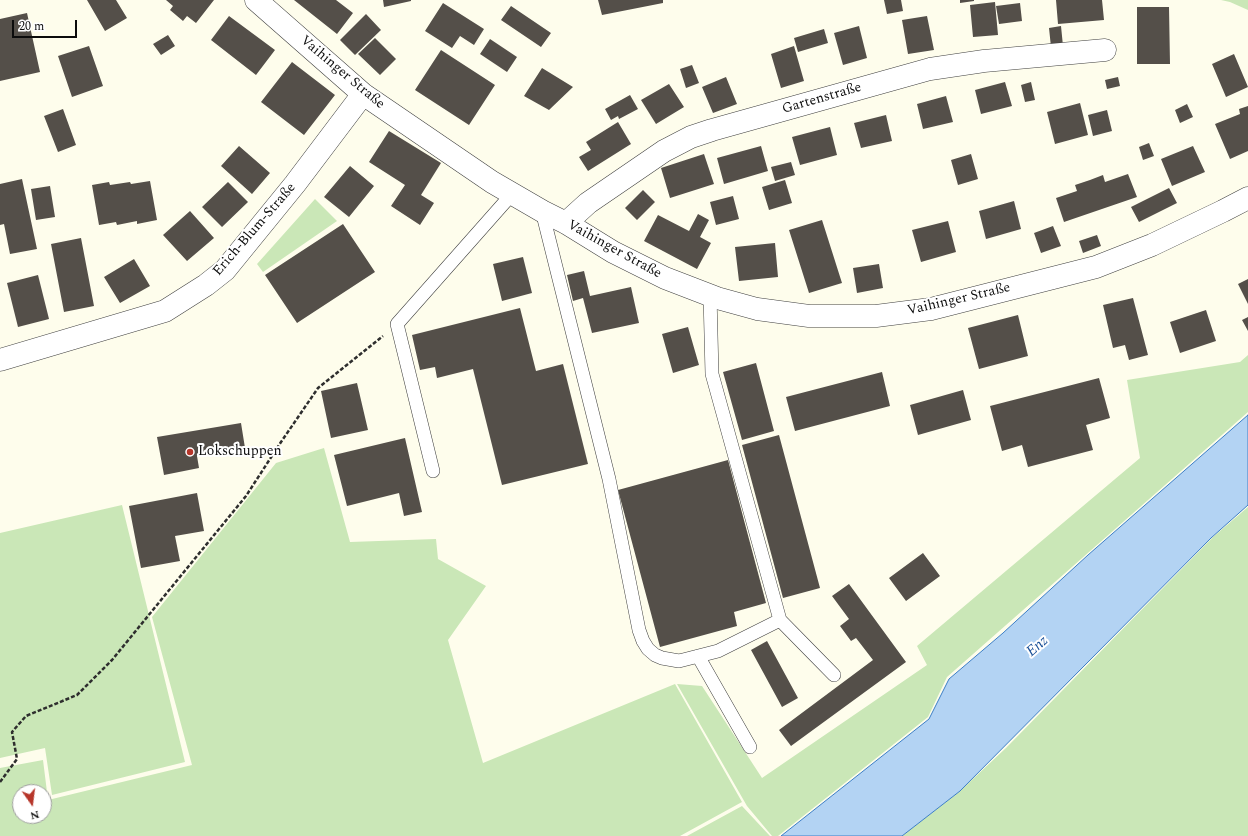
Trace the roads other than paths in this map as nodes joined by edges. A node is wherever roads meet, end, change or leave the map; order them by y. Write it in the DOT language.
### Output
graph roads {
  1 [pos="259,1"];
  2 [pos="1106,50"];
  3 [pos="363,94"];
  4 [pos="512,194"];
  5 [pos="1248,198"];
  6 [pos="542,211"];
  7 [pos="566,223"];
  8 [pos="710,295"];
  9 [pos="0,360"];
  10 [pos="433,471"];
  11 [pos="780,620"];
  12 [pos="698,656"];
  13 [pos="834,675"];
  14 [pos="750,747"];
  1 -- 3 [label="street, Vaihinger Straße"];
  2 -- 7 [label="street, Gartenstraße"];
  3 -- 4 [label="street, Vaihinger Straße"];
  3 -- 9 [label="street, Erich-Blum-Straße"];
  4 -- 6 [label="street, Vaihinger Straße"];
  4 -- 10 [label="lane"];
  5 -- 8 [label="street, Vaihinger Straße"];
  6 -- 7 [label="street, Vaihinger Straße"];
  6 -- 12 [label="lane"];
  7 -- 8 [label="street, Vaihinger Straße"];
  8 -- 11 [label="lane"];
  11 -- 12 [label="lane"];
  11 -- 13 [label="lane"];
  12 -- 14 [label="lane"];
}
